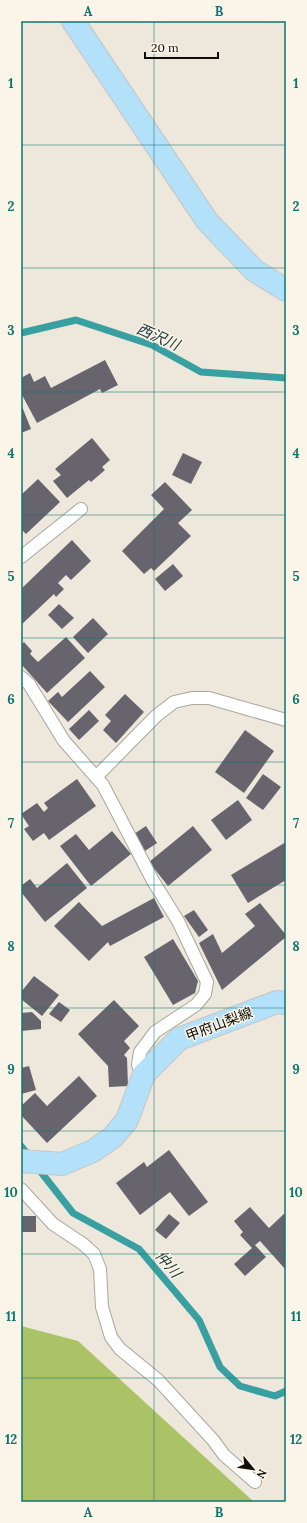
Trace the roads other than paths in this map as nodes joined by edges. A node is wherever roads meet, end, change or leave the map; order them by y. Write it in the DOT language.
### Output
graph roads {
  1 [pos="73,21"];
  2 [pos="286,290"];
  3 [pos="81,509"];
  4 [pos="21,557"];
  5 [pos="21,677"];
  6 [pos="286,720"];
  7 [pos="96,777"];
  8 [pos="286,1003"];
  9 [pos="144,1074"];
  10 [pos="21,1161"];
  11 [pos="21,1189"];
  12 [pos="255,1482"];
  1 -- 2 [label="main road"];
  3 -- 4 [label="lane"];
  5 -- 7 [label="lane"];
  6 -- 7 [label="lane"];
  7 -- 9 [label="lane"];
  8 -- 9 [label="main road, 甲府山梨線"];
  9 -- 10 [label="main road, 甲府山梨線"];
  11 -- 12 [label="lane"];
}
